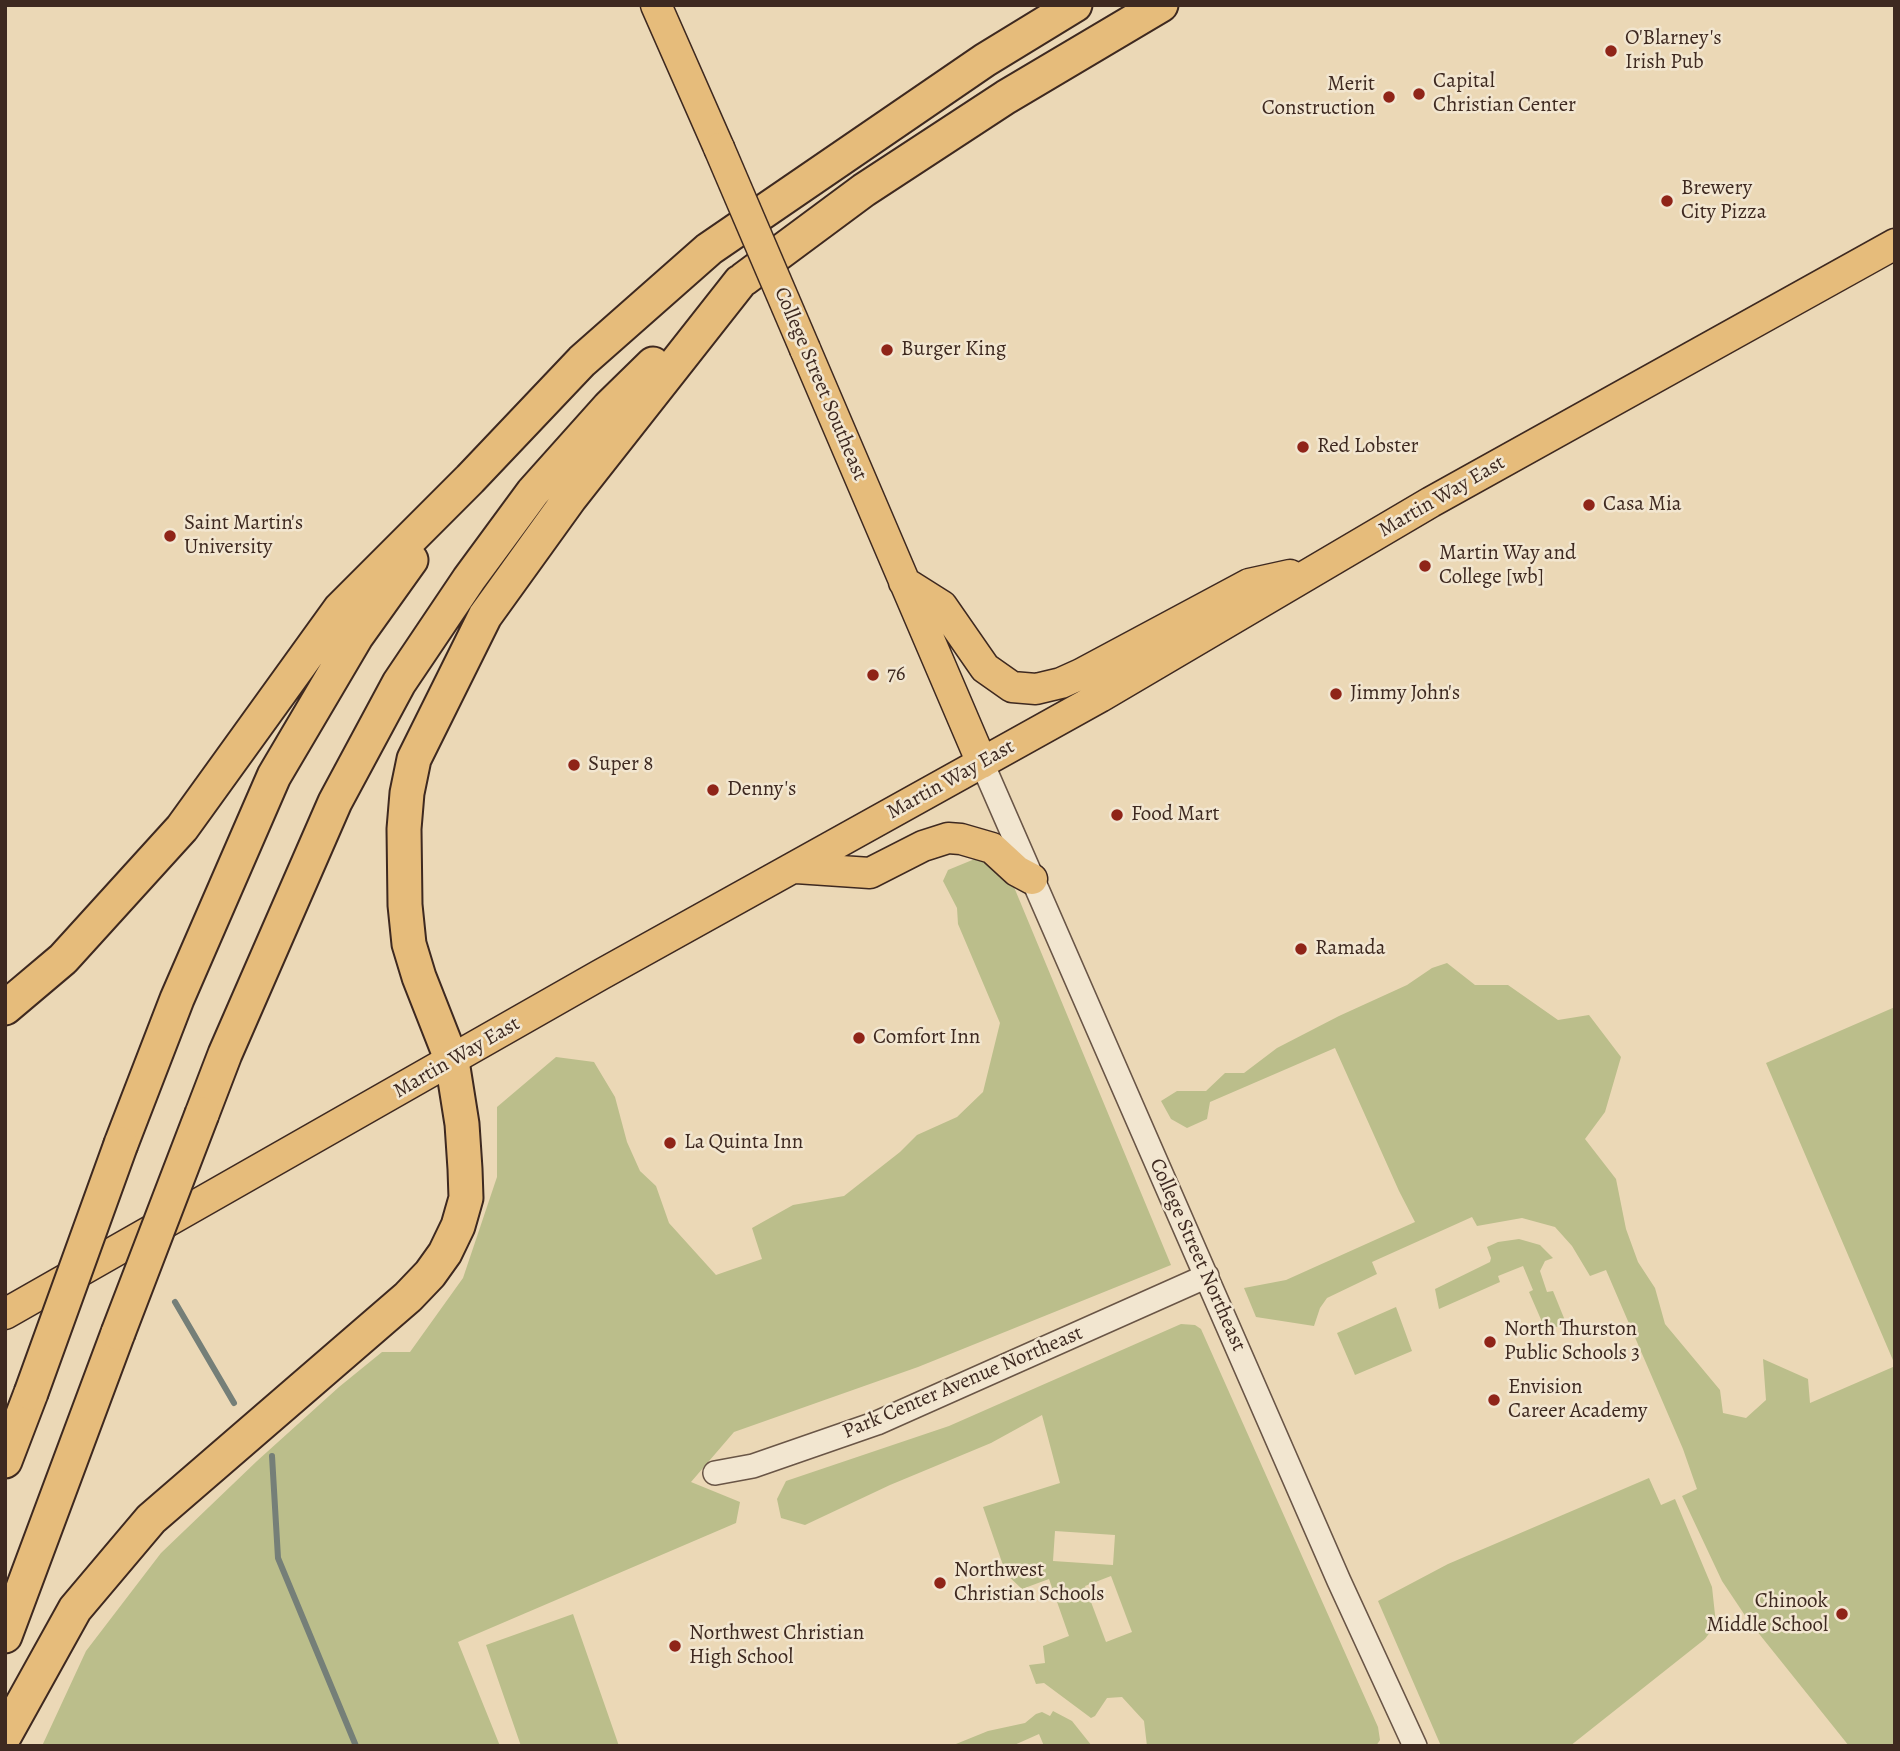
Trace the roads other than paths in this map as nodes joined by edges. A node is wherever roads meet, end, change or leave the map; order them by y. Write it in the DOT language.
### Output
graph roads {
  1 [pos="656,5"];
  2 [pos="1075,5"];
  3 [pos="1161,5"];
  4 [pos="1895,244"];
  5 [pos="740,282"];
  6 [pos="470,479"];
  7 [pos="1318,569"];
  8 [pos="904,582"];
  9 [pos="982,764"];
  10 [pos="796,868"];
  11 [pos="1032,879"];
  12 [pos="5,1008"];
  13 [pos="453,1061"];
  14 [pos="1207,1276"];
  15 [pos="5,1314"];
  16 [pos="5,1461"];
  17 [pos="715,1473"];
  18 [pos="5,1636"];
  19 [pos="5,1735"];
  20 [pos="1415,1746"];
  1 -- 8 [label="main road, College Street Southeast, bridge"];
  2 -- 6 [label="highway"];
  3 -- 5 [label="highway"];
  4 -- 7 [label="main road, Martin Way East"];
  5 -- 13 [label="highway"];
  5 -- 18 [label="highway, bridge"];
  6 -- 12 [label="highway"];
  6 -- 16 [label="highway, bridge"];
  7 -- 8 [label="main road"];
  7 -- 9 [label="main road, Martin Way East"];
  8 -- 9 [label="main road, College Street Southeast"];
  9 -- 10 [label="main road, Martin Way East"];
  9 -- 11 [label="street, College Street Northeast"];
  10 -- 11 [label="main road"];
  10 -- 13 [label="main road, Martin Way East"];
  11 -- 14 [label="street, College Street Northeast"];
  13 -- 15 [label="main road, Martin Way East"];
  13 -- 19 [label="highway"];
  14 -- 17 [label="street, Park Center Avenue Northeast"];
  14 -- 20 [label="street, College Street Northeast"];
}
